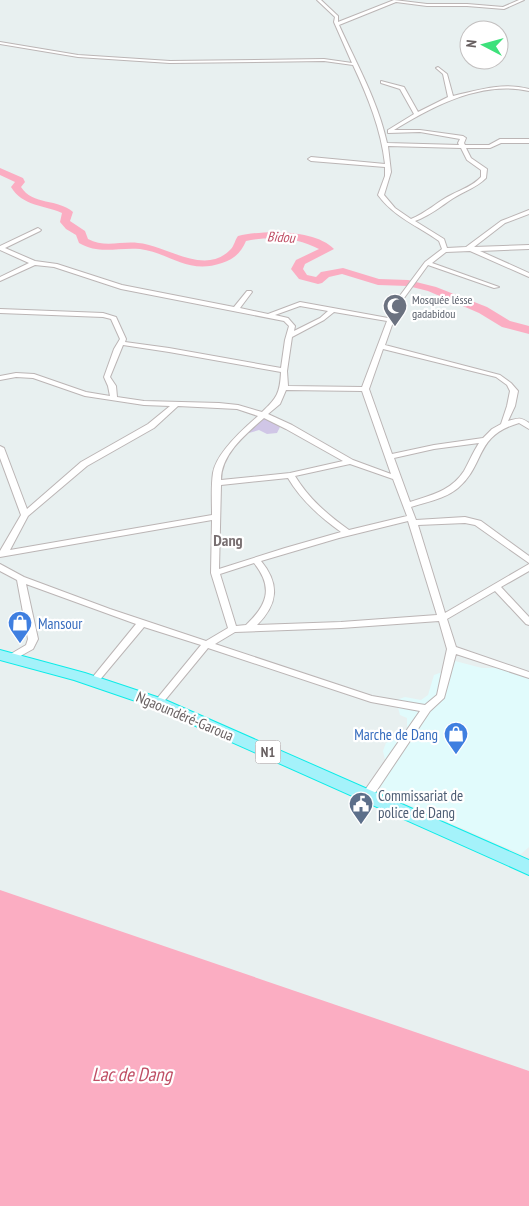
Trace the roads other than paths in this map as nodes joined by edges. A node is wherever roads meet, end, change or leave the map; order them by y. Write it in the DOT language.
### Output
graph roads {
  1 [pos="319,0"];
  2 [pos="522,0"];
  3 [pos="397,1"];
  4 [pos="337,24"];
  5 [pos="0,43"];
  6 [pos="7,45"];
  7 [pos="0,49"];
  8 [pos="353,64"];
  9 [pos="438,68"];
  10 [pos="383,82"];
  11 [pos="529,90"];
  12 [pos="451,98"];
  13 [pos="417,114"];
  14 [pos="390,132"];
  15 [pos="384,136"];
  16 [pos="418,138"];
  17 [pos="529,140"];
  18 [pos="386,144"];
  19 [pos="402,144"];
  20 [pos="465,147"];
  21 [pos="311,160"];
  22 [pos="388,166"];
  23 [pos="529,212"];
  24 [pos="410,221"];
  25 [pos="38,230"];
  26 [pos="529,247"];
  27 [pos="1,248"];
  28 [pos="469,248"];
  29 [pos="446,250"];
  30 [pos="34,263"];
  31 [pos="427,263"];
  32 [pos="529,275"];
  33 [pos="0,279"];
  34 [pos="496,287"];
  35 [pos="248,292"];
  36 [pos="236,308"];
  37 [pos="333,310"];
  38 [pos="0,311"];
  39 [pos="268,314"];
  40 [pos="390,320"];
  41 [pos="290,336"];
  42 [pos="120,343"];
  43 [pos="380,346"];
  44 [pos="284,371"];
  45 [pos="0,378"];
  46 [pos="284,388"];
  47 [pos="365,389"];
  48 [pos="114,399"];
  49 [pos="175,405"];
  50 [pos="264,415"];
  51 [pos="504,423"];
  52 [pos="529,427"];
  53 [pos="483,440"];
  54 [pos="0,448"];
  55 [pos="390,457"];
  56 [pos="350,462"];
  57 [pos="290,475"];
  58 [pos="396,478"];
  59 [pos="216,483"];
  60 [pos="407,506"];
  61 [pos="25,515"];
  62 [pos="216,517"];
  63 [pos="412,520"];
  64 [pos="346,532"];
  65 [pos="1,554"];
  66 [pos="256,560"];
  67 [pos="529,560"];
  68 [pos="0,567"];
  69 [pos="529,567"];
  70 [pos="215,573"];
  71 [pos="21,579"];
  72 [pos="496,587"];
  73 [pos="443,618"];
  74 [pos="529,622"];
  75 [pos="142,623"];
  76 [pos="249,628"];
  77 [pos="233,629"];
  78 [pos="206,644"];
  79 [pos="452,649"];
  80 [pos="6,656"];
  81 [pos="529,676"];
  82 [pos="95,680"];
  83 [pos="158,703"];
  84 [pos="427,709"];
  85 [pos="367,796"];
  86 [pos="529,868"];
  1 -- 4 [label="street"];
  2 -- 3 [label="street"];
  3 -- 4 [label="street"];
  4 -- 8 [label="street"];
  5 -- 6 [label="street"];
  6 -- 7 [label="street"];
  6 -- 8 [label="street"];
  8 -- 15 [label="street"];
  9 -- 12 [label="street"];
  10 -- 13 [label="street"];
  11 -- 12 [label="street"];
  12 -- 13 [label="street"];
  13 -- 14 [label="street"];
  14 -- 15 [label="street"];
  14 -- 20 [label="street"];
  15 -- 18 [label="street"];
  16 -- 19 [label="street"];
  17 -- 20 [label="street"];
  18 -- 19 [label="street"];
  18 -- 22 [label="street"];
  19 -- 20 [label="street"];
  20 -- 24 [label="street"];
  21 -- 22 [label="street"];
  22 -- 24 [label="street"];
  23 -- 28 [label="street"];
  24 -- 29 [label="street"];
  25 -- 27 [label="street"];
  26 -- 28 [label="street"];
  27 -- 30 [label="street"];
  28 -- 29 [label="street"];
  28 -- 32 [label="street"];
  29 -- 31 [label="street"];
  30 -- 33 [label="street"];
  30 -- 36 [label="street"];
  31 -- 34 [label="street"];
  31 -- 40 [label="street"];
  35 -- 36 [label="street"];
  36 -- 39 [label="street"];
  37 -- 39 [label="street"];
  37 -- 40 [label="street"];
  37 -- 41 [label="street"];
  38 -- 42 [label="street"];
  39 -- 41 [label="street"];
  40 -- 43 [label="street"];
  41 -- 44 [label="street"];
  42 -- 44 [label="street"];
  42 -- 48 [label="street"];
  43 -- 47 [label="street"];
  43 -- 51 [label="street"];
  44 -- 46 [label="street"];
  45 -- 48 [label="street"];
  46 -- 47 [label="street"];
  46 -- 50 [label="street"];
  47 -- 55 [label="street"];
  48 -- 49 [label="street"];
  49 -- 50 [label="street"];
  49 -- 61 [label="street"];
  50 -- 56 [label="street"];
  50 -- 59 [label="street"];
  51 -- 52 [label="street"];
  51 -- 53 [label="street"];
  53 -- 55 [label="street"];
  53 -- 60 [label="street"];
  54 -- 61 [label="street"];
  55 -- 58 [label="street"];
  56 -- 57 [label="street"];
  56 -- 58 [label="street"];
  57 -- 59 [label="street"];
  57 -- 64 [label="street"];
  58 -- 60 [label="street"];
  59 -- 62 [label="street"];
  60 -- 63 [label="street"];
  61 -- 65 [label="street"];
  62 -- 65 [label="street"];
  62 -- 70 [label="street"];
  63 -- 64 [label="street"];
  63 -- 67 [label="street"];
  63 -- 73 [label="street"];
  64 -- 66 [label="street"];
  66 -- 70 [label="street"];
  66 -- 76 [label="street"];
  68 -- 71 [label="street"];
  69 -- 72 [label="street"];
  70 -- 77 [label="street"];
  71 -- 75 [label="street"];
  71 -- 80 [label="street"];
  72 -- 73 [label="street"];
  72 -- 74 [label="street"];
  73 -- 76 [label="street"];
  73 -- 79 [label="street"];
  75 -- 78 [label="street"];
  75 -- 82 [label="street"];
  76 -- 77 [label="street"];
  77 -- 78 [label="street"];
  78 -- 83 [label="street"];
  78 -- 84 [label="street"];
  79 -- 81 [label="street"];
  79 -- 84 [label="street"];
  80 -- 82 [label="highway, Ngaoundéré-Garoua / N1"];
  82 -- 83 [label="highway, Ngaoundéré-Garoua / N1"];
  83 -- 85 [label="highway, Ngaoundéré-Garoua / N1"];
  84 -- 85 [label="street"];
  85 -- 86 [label="highway, Ngaoundéré-Garoua / N1"];
}
